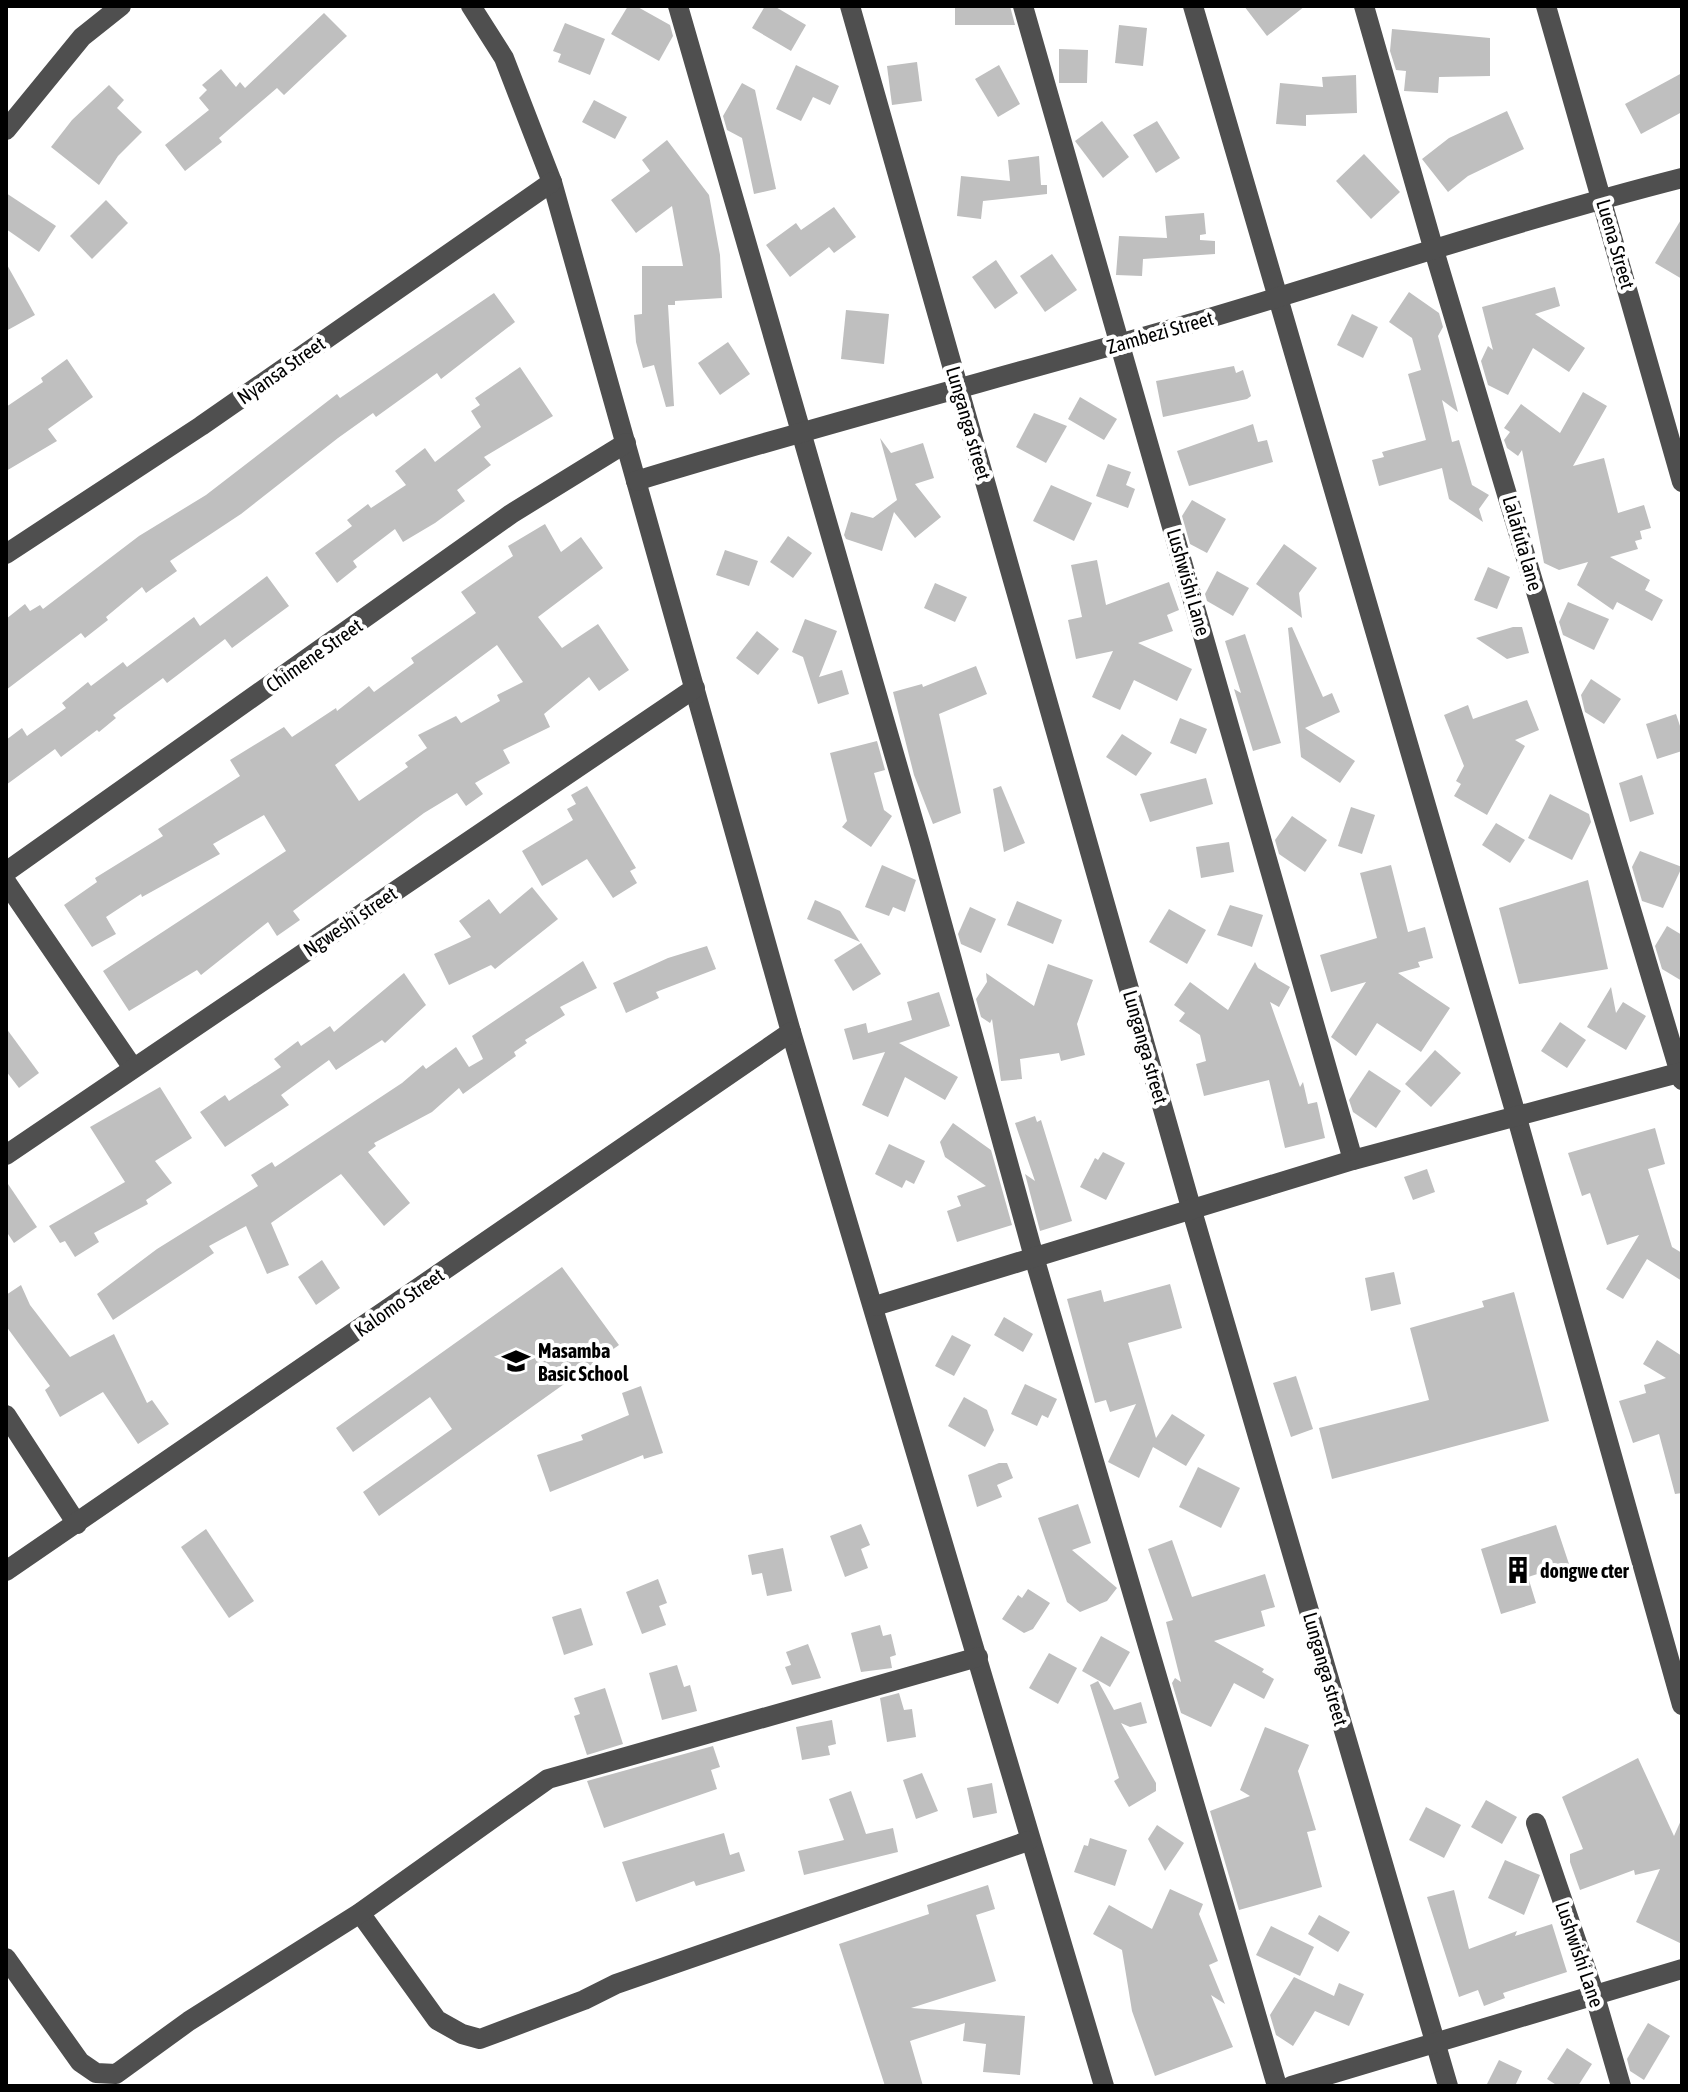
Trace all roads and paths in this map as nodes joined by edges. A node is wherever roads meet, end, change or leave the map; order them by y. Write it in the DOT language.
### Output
graph roads {
  1 [pos="121,6"];
  2 [pos="471,6"];
  3 [pos="678,6"];
  4 [pos="850,6"];
  5 [pos="1023,6"];
  6 [pos="1193,6"];
  7 [pos="1364,6"];
  8 [pos="1546,6"];
  9 [pos="6,130"];
  10 [pos="1682,178"];
  11 [pos="552,182"];
  12 [pos="1604,198"];
  13 [pos="1433,247"];
  14 [pos="1278,298"];
  15 [pos="1119,344"];
  16 [pos="960,388"];
  17 [pos="799,431"];
  18 [pos="626,443"];
  19 [pos="636,481"];
  20 [pos="1682,482"];
  21 [pos="6,554"];
  22 [pos="695,688"];
  23 [pos="6,872"];
  24 [pos="6,882"];
  25 [pos="791,1032"];
  26 [pos="133,1068"];
  27 [pos="1682,1075"];
  28 [pos="1517,1118"];
  29 [pos="6,1155"];
  30 [pos="1353,1160"];
  31 [pos="1192,1211"];
  32 [pos="1034,1257"];
  33 [pos="875,1306"];
  34 [pos="6,1415"];
  35 [pos="77,1524"];
  36 [pos="6,1571"];
  37 [pos="978,1657"];
  38 [pos="1682,1705"];
  39 [pos="1536,1823"];
  40 [pos="1028,1841"];
  41 [pos="360,1913"];
  42 [pos="6,1958"];
  43 [pos="1682,1969"];
  44 [pos="1594,1993"];
  45 [pos="1435,2040"];
  46 [pos="1104,2086"];
  47 [pos="1277,2086"];
  48 [pos="1291,2086"];
  49 [pos="1448,2086"];
  50 [pos="1621,2086"];
  1 -- 9 [label="street"];
  2 -- 11 [label="street"];
  3 -- 17 [label="street"];
  4 -- 16 [label="street, Lunganga street"];
  5 -- 15 [label="street, Lushwishi Lane"];
  6 -- 14 [label="street"];
  7 -- 13 [label="street, Lalafuta lane"];
  8 -- 12 [label="street, Luena Street"];
  10 -- 12 [label="street, Zambezi Street"];
  11 -- 18 [label="street"];
  11 -- 21 [label="street, Nyansa Street"];
  12 -- 13 [label="street, Zambezi Street"];
  12 -- 20 [label="street, Luena Street"];
  13 -- 14 [label="street, Zambezi Street"];
  13 -- 27 [label="street, Lalafuta lane"];
  14 -- 15 [label="street, Zambezi Street"];
  14 -- 28 [label="street"];
  15 -- 16 [label="street, Zambezi Street"];
  15 -- 30 [label="street, Lushwishi Lane"];
  16 -- 17 [label="street, Zambezi Street"];
  16 -- 31 [label="street, Lunganga street"];
  17 -- 19 [label="street, Zambezi Street"];
  17 -- 32 [label="street"];
  18 -- 19 [label="street"];
  18 -- 23 [label="street, Chimene Street"];
  19 -- 22 [label="street"];
  22 -- 25 [label="street"];
  22 -- 26 [label="street, Ngweshi street"];
  24 -- 26 [label="street"];
  25 -- 33 [label="street"];
  25 -- 35 [label="street, Kalomo Street"];
  26 -- 29 [label="street, Ngweshi street"];
  27 -- 28 [label="street"];
  28 -- 30 [label="street"];
  28 -- 38 [label="street"];
  30 -- 31 [label="street"];
  31 -- 32 [label="street"];
  31 -- 45 [label="street, Lunganga street"];
  32 -- 33 [label="street"];
  32 -- 47 [label="street"];
  33 -- 37 [label="street"];
  34 -- 35 [label="street"];
  35 -- 36 [label="street, Kalomo Street"];
  37 -- 40 [label="street"];
  37 -- 41 [label="street"];
  39 -- 44 [label="street, Lushwishi Lane"];
  40 -- 41 [label="street"];
  40 -- 46 [label="street"];
  41 -- 42 [label="street"];
  43 -- 44 [label="street"];
  44 -- 45 [label="street"];
  44 -- 50 [label="street, Lushwishi Lane"];
  45 -- 48 [label="street"];
  45 -- 49 [label="street, Lunganga street"];
}
